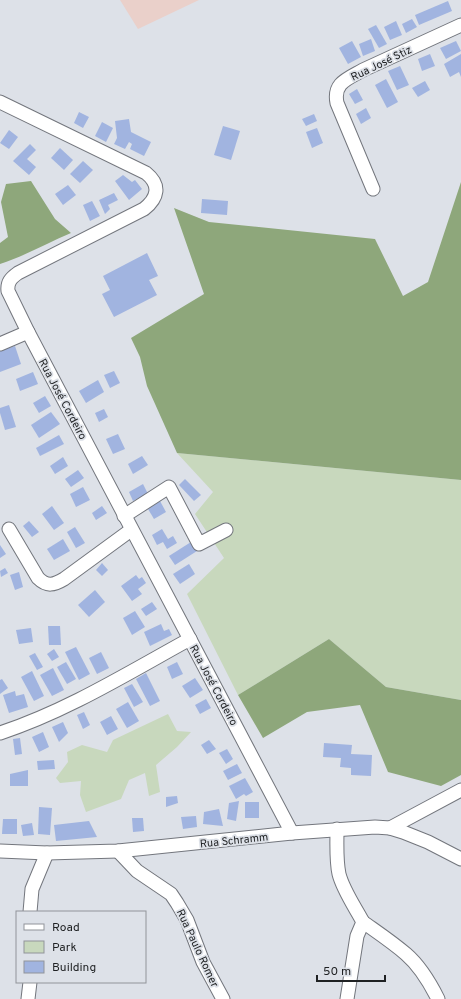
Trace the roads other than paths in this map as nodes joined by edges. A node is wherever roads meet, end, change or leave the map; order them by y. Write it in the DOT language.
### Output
graph roads {
  1 [pos="461,25"];
  2 [pos="0,102"];
  3 [pos="373,189"];
  4 [pos="28,332"];
  5 [pos="0,344"];
  6 [pos="124,516"];
  7 [pos="9,529"];
  8 [pos="131,530"];
  9 [pos="226,530"];
  10 [pos="190,639"];
  11 [pos="0,732"];
  12 [pos="460,791"];
  13 [pos="390,828"];
  14 [pos="337,829"];
  15 [pos="292,833"];
  16 [pos="0,851"];
  17 [pos="118,851"];
  18 [pos="46,853"];
  19 [pos="461,859"];
  20 [pos="30,911"];
  21 [pos="363,922"];
  22 [pos="30,983"];
  23 [pos="28,999"];
  24 [pos="223,999"];
  25 [pos="347,999"];
  26 [pos="438,999"];
  1 -- 3 [label="street, Rua José Stiz"];
  2 -- 4 [label="street, Rua José Cordeiro"];
  4 -- 5 [label="street"];
  4 -- 6 [label="street, Rua José Cordeiro"];
  6 -- 8 [label="street, Rua José Cordeiro"];
  6 -- 9 [label="street"];
  7 -- 8 [label="street"];
  8 -- 10 [label="street, Rua José Cordeiro"];
  10 -- 11 [label="street"];
  10 -- 15 [label="street, Rua José Cordeiro"];
  12 -- 13 [label="street"];
  13 -- 14 [label="street, Rua Schramm"];
  13 -- 19 [label="street, Rua Schramm"];
  14 -- 15 [label="street, Rua Schramm"];
  14 -- 21 [label="street"];
  15 -- 17 [label="street, Rua Schramm"];
  16 -- 18 [label="street, Rua Schramm"];
  17 -- 18 [label="street, Rua Schramm"];
  17 -- 24 [label="street, Rua Paulo Romer"];
  18 -- 20 [label="street"];
  21 -- 25 [label="street"];
  21 -- 26 [label="street"];
  22 -- 23 [label="street"];
}
